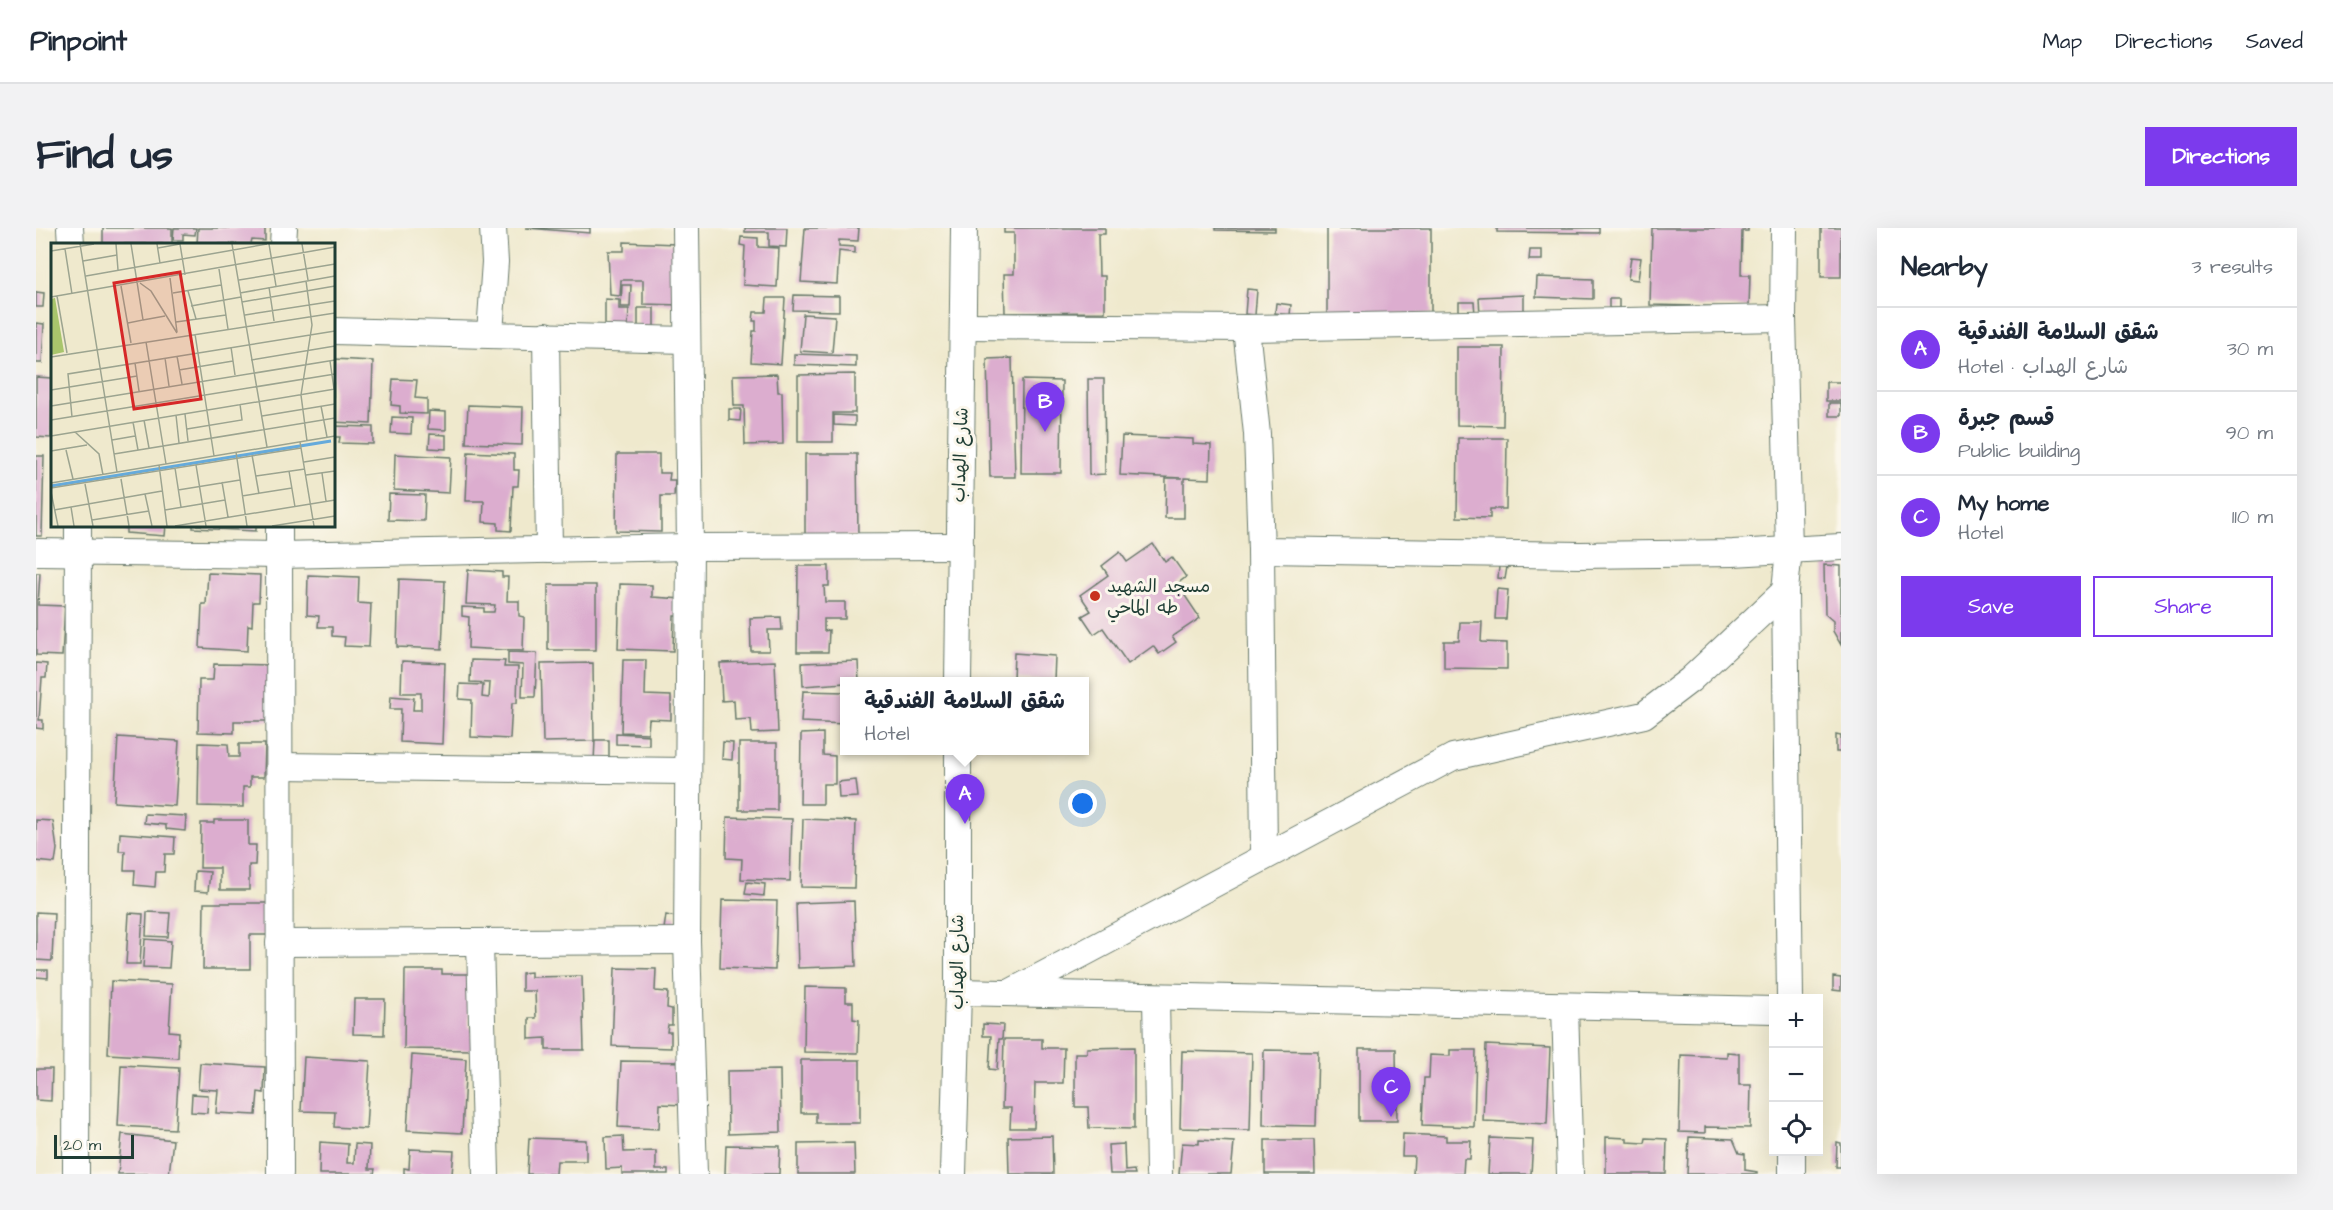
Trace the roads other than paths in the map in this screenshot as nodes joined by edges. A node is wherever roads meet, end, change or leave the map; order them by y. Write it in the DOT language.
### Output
graph roads {
  1 [pos="70,228"];
  2 [pos="494,228"];
  3 [pos="686,228"];
  4 [pos="964,228"];
  5 [pos="1784,228"];
  6 [pos="71,243"];
  7 [pos="1783,318"];
  8 [pos="964,326"];
  9 [pos="1246,328"];
  10 [pos="334,331"];
  11 [pos="490,333"];
  12 [pos="546,335"];
  13 [pos="686,340"];
  14 [pos="78,526"];
  15 [pos="279,526"];
  16 [pos="958,546"];
  17 [pos="690,547"];
  18 [pos="1841,547"];
  19 [pos="1789,549"];
  20 [pos="549,550"];
  21 [pos="1261,550"];
  22 [pos="79,551"];
  23 [pos="36,552"];
  24 [pos="278,555"];
  25 [pos="1785,591"];
  26 [pos="958,677"];
  27 [pos="958,755"];
  28 [pos="280,766"];
  29 [pos="687,771"];
  30 [pos="1264,857"];
  31 [pos="687,941"];
  32 [pos="279,943"];
  33 [pos="480,943"];
  34 [pos="958,992"];
  35 [pos="1008,993"];
  36 [pos="1790,994"];
  37 [pos="1156,997"];
  38 [pos="1565,1007"];
  39 [pos="1769,1011"];
  40 [pos="1792,1156"];
  41 [pos="76,1174"];
  42 [pos="280,1174"];
  43 [pos="486,1174"];
  44 [pos="694,1174"];
  45 [pos="953,1174"];
  46 [pos="1159,1174"];
  47 [pos="1570,1174"];
  48 [pos="1792,1174"];
  1 -- 6 [label="street"];
  2 -- 11 [label="street"];
  3 -- 13 [label="street"];
  4 -- 8 [label="street, شارع الهداب"];
  5 -- 7 [label="street"];
  7 -- 9 [label="street"];
  7 -- 19 [label="street"];
  8 -- 9 [label="street"];
  8 -- 16 [label="street, شارع الهداب"];
  9 -- 21 [label="street"];
  10 -- 11 [label="street"];
  11 -- 12 [label="street"];
  12 -- 13 [label="street"];
  12 -- 20 [label="street"];
  13 -- 17 [label="street"];
  14 -- 22 [label="street"];
  15 -- 24 [label="street"];
  16 -- 17 [label="street"];
  16 -- 26 [label="street, شارع الهداب"];
  17 -- 20 [label="street"];
  17 -- 29 [label="street"];
  18 -- 19 [label="street"];
  19 -- 21 [label="street"];
  19 -- 25 [label="street"];
  20 -- 24 [label="street"];
  21 -- 30 [label="street"];
  22 -- 23 [label="street"];
  22 -- 24 [label="street"];
  22 -- 41 [label="street"];
  24 -- 28 [label="street"];
  25 -- 30 [label="street"];
  25 -- 36 [label="street"];
  27 -- 34 [label="street, شارع الهداب"];
  28 -- 29 [label="street"];
  28 -- 32 [label="street"];
  29 -- 31 [label="street"];
  30 -- 35 [label="street"];
  31 -- 33 [label="street"];
  31 -- 44 [label="street"];
  32 -- 33 [label="street"];
  32 -- 42 [label="street"];
  33 -- 43 [label="street"];
  34 -- 35 [label="street"];
  34 -- 45 [label="street, شارع الهداب"];
  35 -- 37 [label="street"];
  37 -- 38 [label="street"];
  37 -- 46 [label="street"];
  38 -- 39 [label="street"];
  38 -- 47 [label="street"];
  40 -- 48 [label="street"];
}
